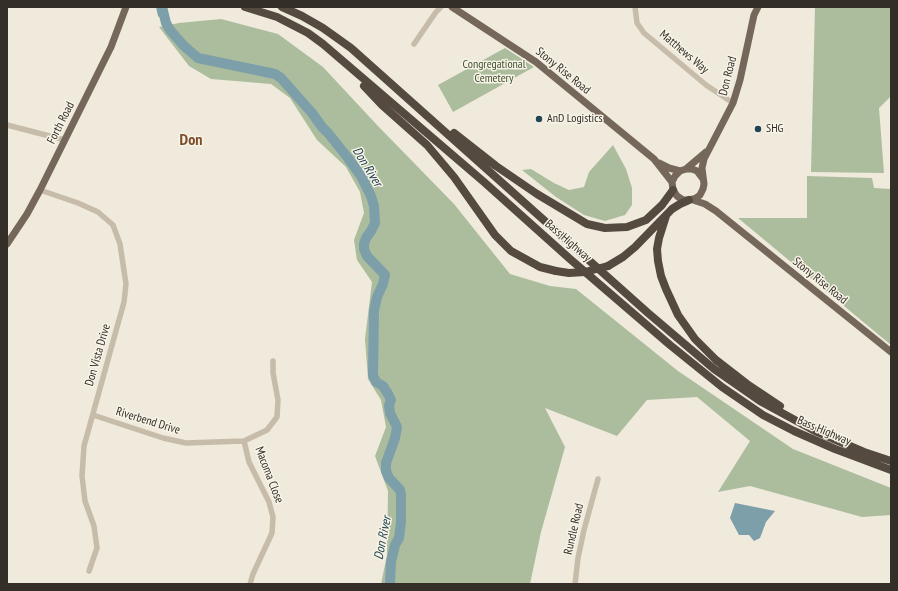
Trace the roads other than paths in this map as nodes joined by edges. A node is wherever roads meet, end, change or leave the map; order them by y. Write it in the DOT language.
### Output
graph roads {
  1 [pos="126,7"];
  2 [pos="245,7"];
  3 [pos="282,7"];
  4 [pos="441,7"];
  5 [pos="452,7"];
  6 [pos="635,7"];
  7 [pos="758,7"];
  8 [pos="414,44"];
  9 [pos="330,50"];
  10 [pos="393,86"];
  11 [pos="733,103"];
  12 [pos="7,125"];
  13 [pos="65,140"];
  14 [pos="710,146"];
  15 [pos="654,160"];
  16 [pos="683,170"];
  17 [pos="703,179"];
  18 [pos="672,186"];
  19 [pos="703,189"];
  20 [pos="40,190"];
  21 [pos="691,200"];
  22 [pos="716,211"];
  23 [pos="666,216"];
  24 [pos="7,244"];
  25 [pos="891,352"];
  26 [pos="273,361"];
  27 [pos="93,415"];
  28 [pos="815,431"];
  29 [pos="244,441"];
  30 [pos="891,461"];
  31 [pos="891,470"];
  32 [pos="598,479"];
  33 [pos="89,571"];
  34 [pos="250,584"];
  35 [pos="575,584"];
  1 -- 13 [label="main road, Forth Road"];
  2 -- 9 [label="highway, Bass Highway"];
  3 -- 10 [label="highway, Bass Highway"];
  4 -- 8 [label="street"];
  5 -- 15 [label="main road, Stony Rise Road"];
  6 -- 11 [label="street, Matthews Way"];
  7 -- 11 [label="main road, Don Road"];
  9 -- 23 [label="highway, bridge"];
  9 -- 31 [label="highway, Bass Highway"];
  10 -- 18 [label="highway"];
  10 -- 28 [label="highway, Bass Highway"];
  11 -- 14 [label="main road, Don Road"];
  12 -- 13 [label="street"];
  13 -- 20 [label="main road, Forth Road"];
  14 -- 16 [label="main road, Don Road"];
  14 -- 17 [label="main road, Don Road"];
  15 -- 16 [label="main road, Stony Rise Road"];
  15 -- 18 [label="main road, Stony Rise Road"];
  16 -- 17 [label="main road"];
  16 -- 18 [label="main road"];
  17 -- 19 [label="main road"];
  18 -- 21 [label="main road"];
  19 -- 21 [label="main road"];
  19 -- 22 [label="main road, Stony Rise Road"];
  20 -- 24 [label="main road, Forth Road"];
  20 -- 27 [label="street, Don Vista Drive"];
  21 -- 22 [label="main road, Stony Rise Road"];
  21 -- 23 [label="highway"];
  22 -- 25 [label="main road, Stony Rise Road"];
  23 -- 28 [label="highway"];
  26 -- 29 [label="street, Riverbend Drive"];
  27 -- 29 [label="street, Riverbend Drive"];
  27 -- 33 [label="street, Don Vista Drive"];
  28 -- 30 [label="highway, Bass Highway"];
  29 -- 34 [label="street, Macoma Close"];
  32 -- 35 [label="street, Rundle Road"];
}
